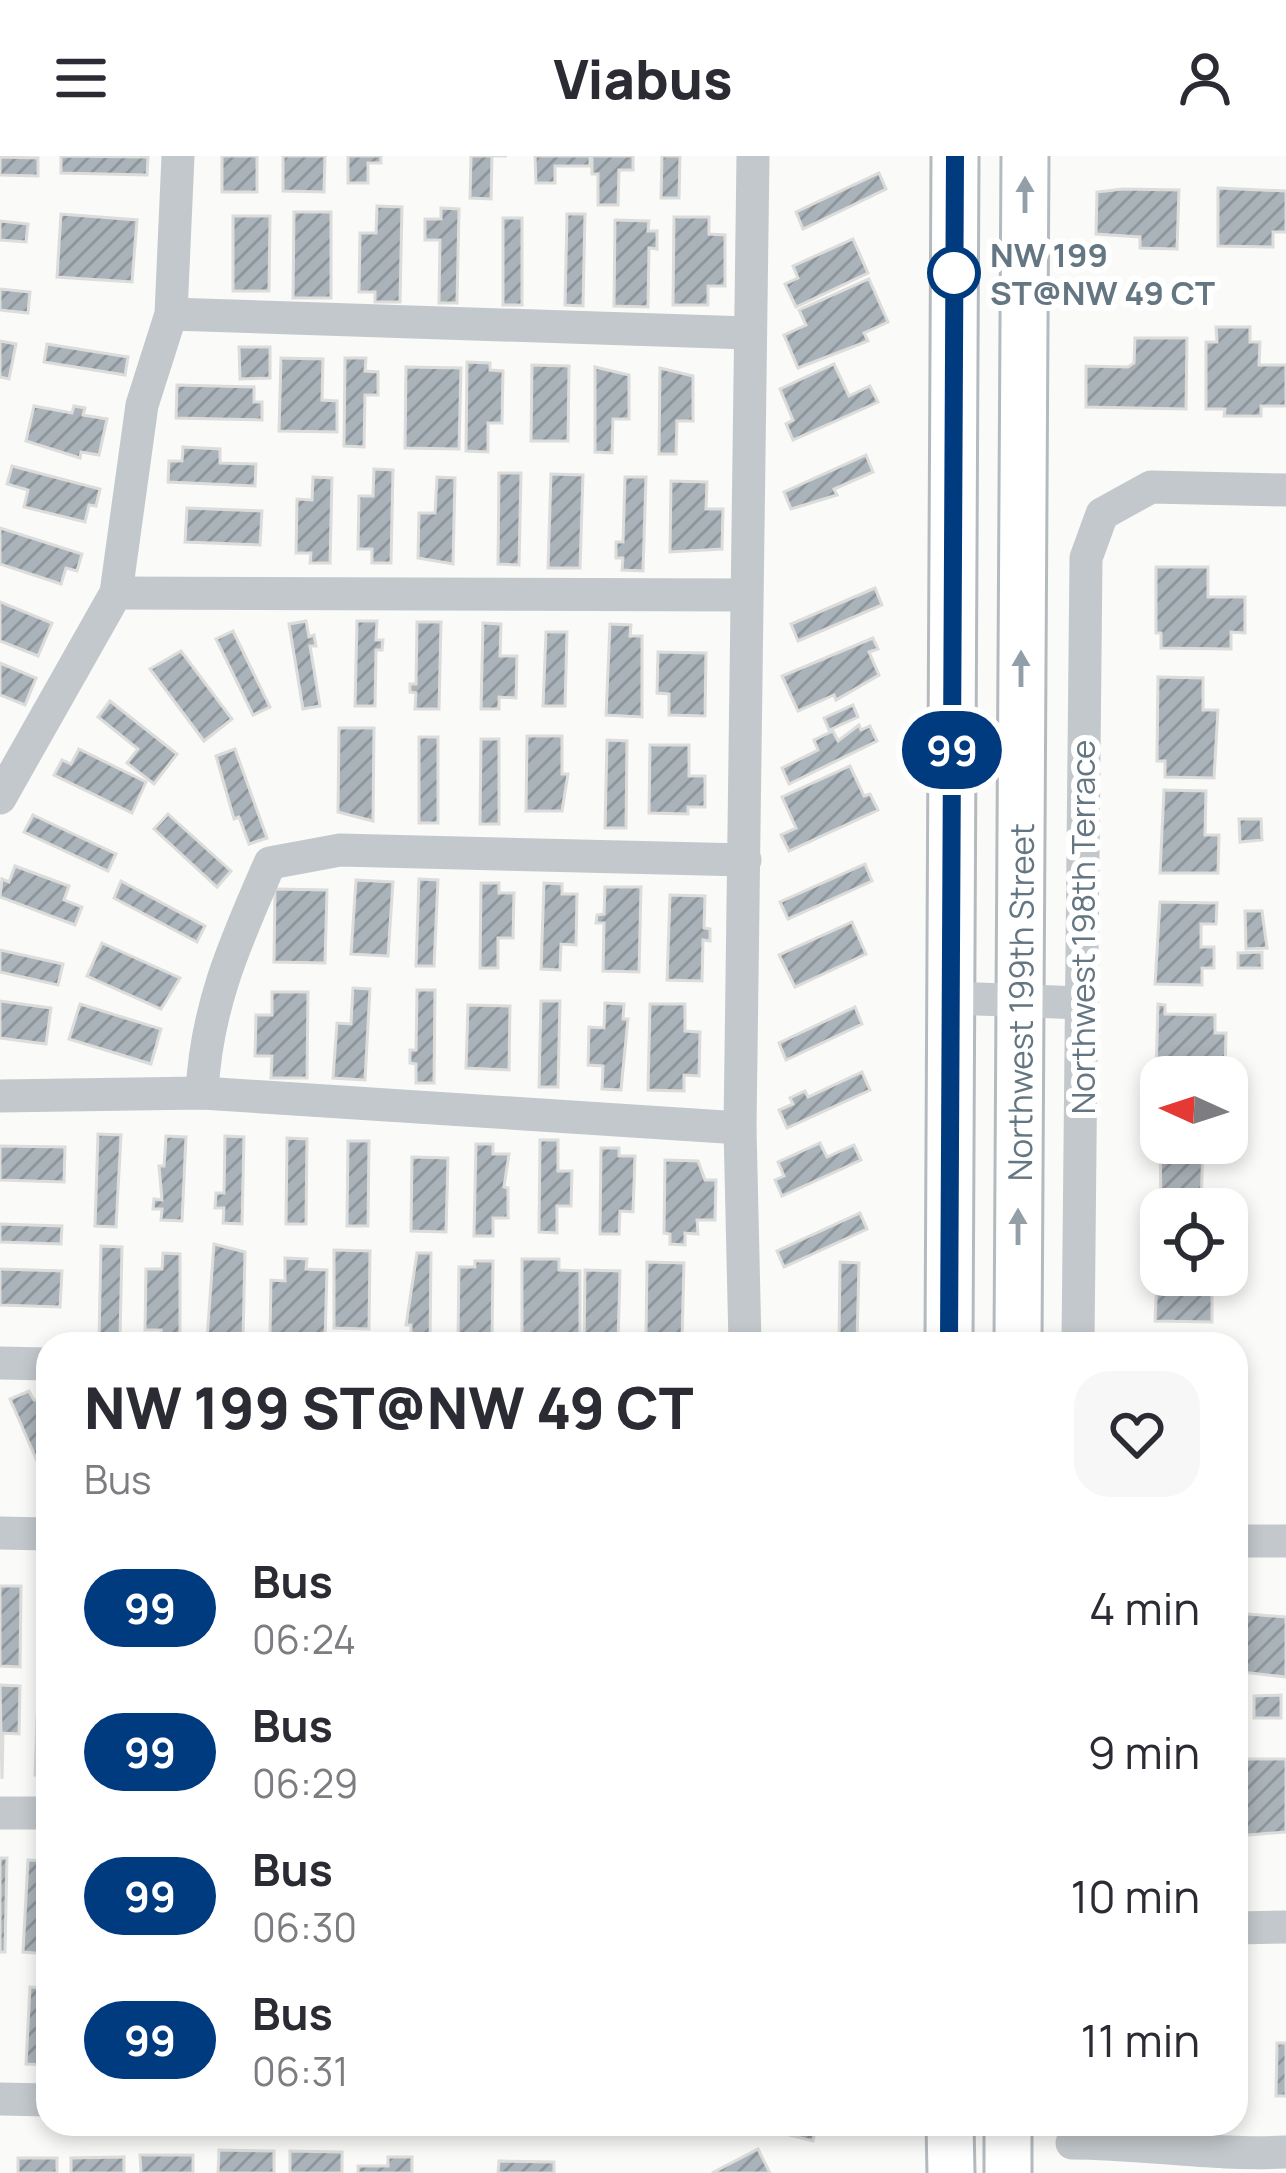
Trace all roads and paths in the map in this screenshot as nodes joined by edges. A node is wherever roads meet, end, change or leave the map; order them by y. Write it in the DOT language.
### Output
graph roads {
  1 [pos="178,156"];
  2 [pos="753,156"];
  3 [pos="955,156"];
  4 [pos="1025,156"];
  5 [pos="171,314"];
  6 [pos="748,333"];
  7 [pos="1286,490"];
  8 [pos="116,592"];
  9 [pos="746,595"];
  10 [pos="0,798"];
  11 [pos="745,860"];
  12 [pos="951,998"];
  13 [pos="1018,1000"];
  14 [pos="1082,1003"];
  15 [pos="202,1093"];
  16 [pos="0,1096"];
  17 [pos="740,1128"];
  18 [pos="746,1332"];
  19 [pos="949,1332"];
  20 [pos="1018,1332"];
  21 [pos="1078,1332"];
  22 [pos="0,1364"];
  23 [pos="36,1364"];
  24 [pos="0,1533"];
  25 [pos="36,1534"];
  26 [pos="1248,1541"];
  27 [pos="1286,1541"];
  28 [pos="0,1813"];
  29 [pos="36,1814"];
  30 [pos="1248,1928"];
  31 [pos="1286,1928"];
  32 [pos="0,2098"];
  33 [pos="36,2100"];
  34 [pos="950,2136"];
  35 [pos="1008,2136"];
  36 [pos="1072,2143"];
  37 [pos="1286,2152"];
  38 [pos="1218,2164"];
  39 [pos="951,2173"];
  40 [pos="1008,2173"];
  1 -- 5 [label="street"];
  2 -- 6 [label="street"];
  3 -- 12 [label="main road, Northwest 199th Street"];
  13 -- 4 [label="main road, Northwest 199th Street, one-way"];
  5 -- 6 [label="street"];
  5 -- 8 [label="street"];
  6 -- 9 [label="street"];
  7 -- 14 [label="street, Northwest 198th Terrace"];
  8 -- 9 [label="street"];
  8 -- 10 [label="street"];
  9 -- 11 [label="street"];
  11 -- 15 [label="street"];
  11 -- 17 [label="street"];
  12 -- 13 [label="street"];
  12 -- 19 [label="main road, Northwest 199th Street"];
  13 -- 14 [label="street"];
  20 -- 13 [label="main road, Northwest 199th Street, one-way"];
  14 -- 21 [label="street, Northwest 198th Terrace"];
  15 -- 16 [label="street"];
  15 -- 17 [label="street"];
  17 -- 18 [label="street"];
  22 -- 23 [label="street"];
  24 -- 25 [label="street"];
  26 -- 27 [label="street"];
  28 -- 29 [label="street"];
  30 -- 31 [label="street"];
  32 -- 33 [label="street"];
  34 -- 39 [label="main road"];
  35 -- 40 [label="main road"];
  36 -- 38 [label="street"];
  37 -- 38 [label="street"];
}
